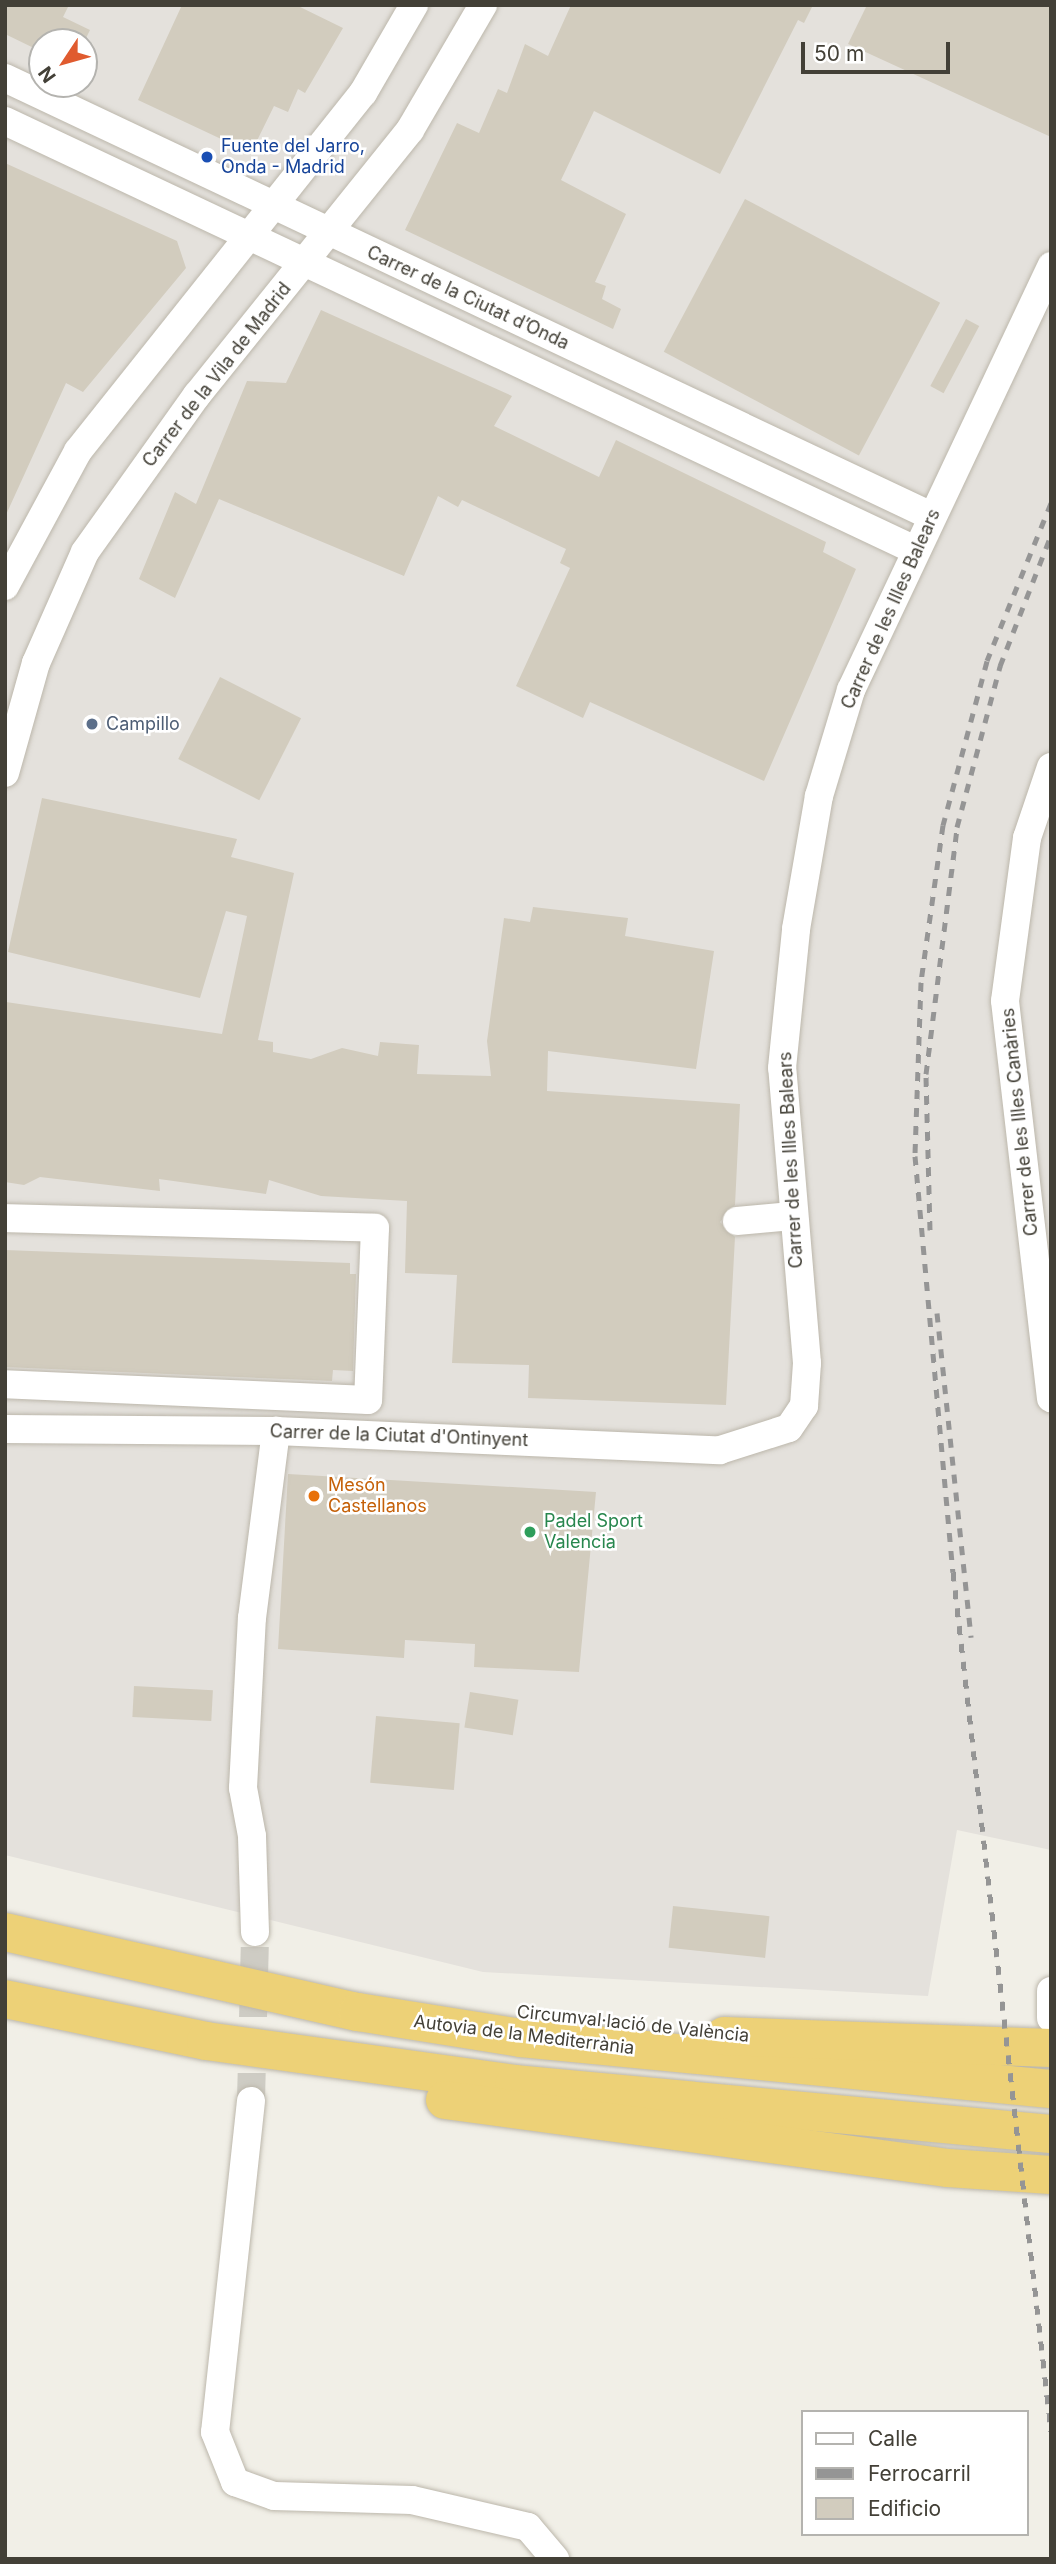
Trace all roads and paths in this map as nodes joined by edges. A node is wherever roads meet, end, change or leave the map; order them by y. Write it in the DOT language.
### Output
graph roads {
  1 [pos="414,5"];
  2 [pos="483,5"];
  3 [pos="5,78"];
  4 [pos="5,121"];
  5 [pos="274,205"];
  6 [pos="331,233"];
  7 [pos="249,236"];
  8 [pos="306,263"];
  9 [pos="1051,266"];
  10 [pos="931,516"];
  11 [pos="915,550"];
  12 [pos="5,586"];
  13 [pos="1051,767"];
  14 [pos="5,773"];
  15 [pos="792,1216"];
  16 [pos="5,1217"];
  17 [pos="737,1222"];
  18 [pos="5,1384"];
  19 [pos="1051,1398"];
  20 [pos="789,1428"];
  21 [pos="5,1429"];
  22 [pos="276,1431"];
  23 [pos="5,1932"];
  24 [pos="255,1932"];
  25 [pos="259,1985"];
  26 [pos="1051,1991"];
  27 [pos="5,1999"];
  28 [pos="1050,2011"];
  29 [pos="1051,2018"];
  30 [pos="206,2042"];
  31 [pos="1051,2048"];
  32 [pos="1051,2089"];
  33 [pos="251,2101"];
  34 [pos="1051,2134"];
  35 [pos="1051,2175"];
  36 [pos="555,2559"];
  1 -- 5 [label="street"];
  2 -- 6 [label="street, Carrer de la Vila de Madrid"];
  3 -- 5 [label="street, Carrer de la Ciutat d’Onda"];
  4 -- 7 [label="street"];
  5 -- 6 [label="street, Carrer de la Ciutat d’Onda"];
  5 -- 7 [label="street"];
  6 -- 8 [label="street, Carrer de la Vila de Madrid"];
  6 -- 10 [label="street, Carrer de la Ciutat d’Onda"];
  7 -- 8 [label="street"];
  7 -- 12 [label="street"];
  8 -- 11 [label="street"];
  8 -- 14 [label="street, Carrer de la Vila de Madrid"];
  9 -- 10 [label="street, Carrer de les Illes Balears"];
  10 -- 11 [label="street, Carrer de les Illes Balears"];
  11 -- 15 [label="street, Carrer de les Illes Balears"];
  13 -- 19 [label="street, Carrer de les Illes Canàries"];
  15 -- 17 [label="street"];
  15 -- 20 [label="street, Carrer de les Illes Balears"];
  16 -- 18 [label="street"];
  20 -- 22 [label="street, Carrer de la Ciutat d'Ontinyent"];
  21 -- 22 [label="street, Carrer de la Ciutat d'Ontinyent"];
  22 -- 24 [label="street"];
  23 -- 25 [label="highway, Autovia de la Mediterrània"];
  25 -- 31 [label="highway, Circumval·lació de València"];
  25 -- 32 [label="highway, Autovia de la Mediterrània"];
  26 -- 28 [label="street"];
  27 -- 30 [label="highway"];
  28 -- 29 [label="street"];
  30 -- 34 [label="highway"];
  30 -- 35 [label="highway"];
  33 -- 36 [label="street"];
}
